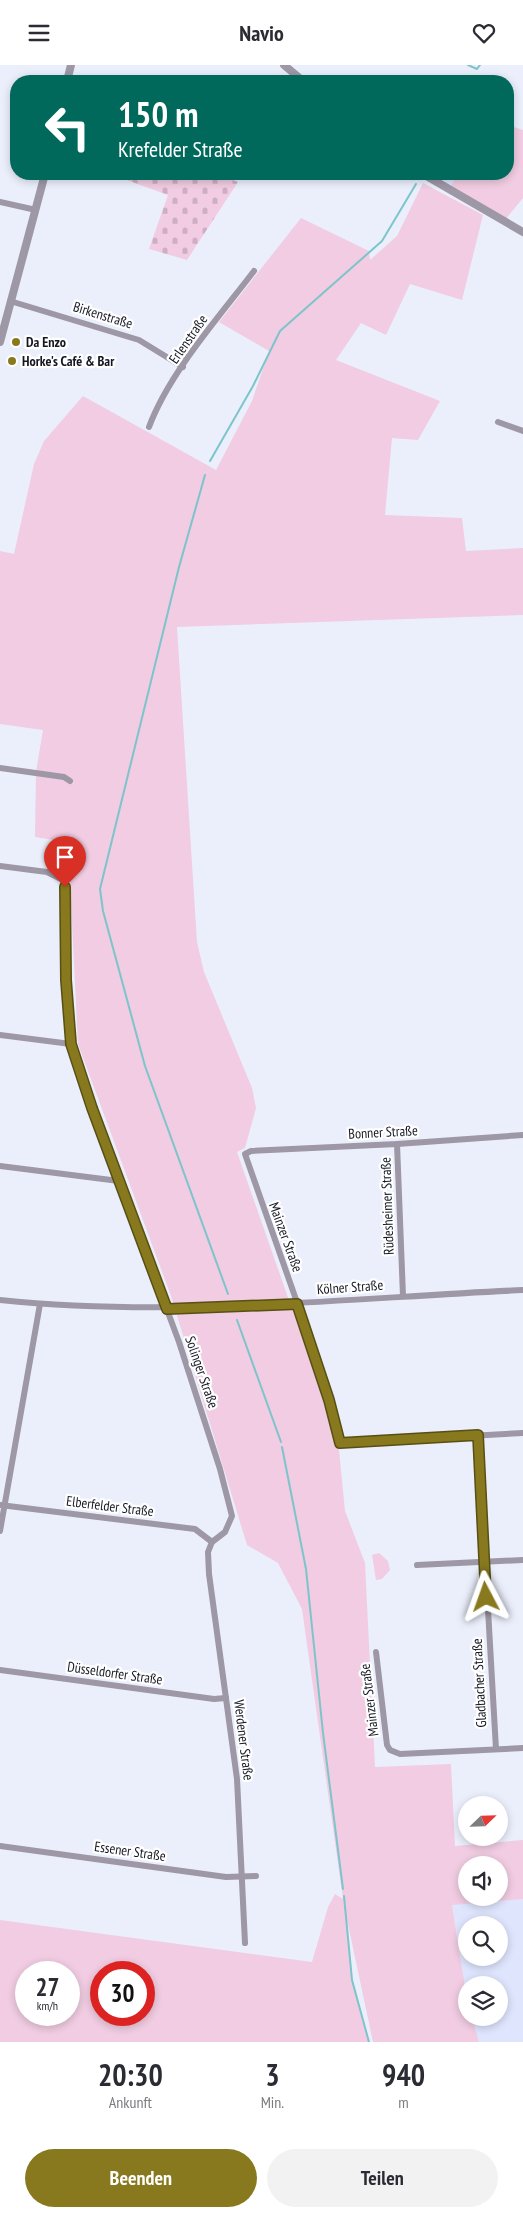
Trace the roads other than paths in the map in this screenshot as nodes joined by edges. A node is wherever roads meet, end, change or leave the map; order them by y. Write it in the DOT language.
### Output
graph roads {
  1 [pos="284,65"];
  2 [pos="296,75"];
  3 [pos="44,180"];
  4 [pos="433,180"];
  5 [pos="0,202"];
  6 [pos="36,210"];
  7 [pos="523,232"];
  8 [pos="254,271"];
  9 [pos="10,301"];
  10 [pos="0,342"];
  11 [pos="183,367"];
  12 [pos="498,422"];
  13 [pos="148,427"];
  14 [pos="523,431"];
  15 [pos="0,768"];
  16 [pos="70,781"];
  17 [pos="0,866"];
  18 [pos="0,1035"];
  19 [pos="71,1044"];
  20 [pos="523,1135"];
  21 [pos="397,1145"];
  22 [pos="245,1154"];
  23 [pos="0,1166"];
  24 [pos="120,1181"];
  25 [pos="523,1290"];
  26 [pos="403,1296"];
  27 [pos="0,1300"];
  28 [pos="40,1304"];
  29 [pos="297,1304"];
  30 [pos="167,1309"];
  31 [pos="523,1433"];
  32 [pos="478,1435"];
  33 [pos="2,1505"];
  34 [pos="0,1531"];
  35 [pos="212,1542"];
  36 [pos="523,1560"];
  37 [pos="484,1562"];
  38 [pos="417,1565"];
  39 [pos="376,1652"];
  40 [pos="0,1670"];
  41 [pos="226,1698"];
  42 [pos="523,1747"];
  43 [pos="496,1749"];
  44 [pos="0,1846"];
  45 [pos="256,1876"];
  46 [pos="242,1877"];
  47 [pos="246,1943"];
  1 -- 2 [label="street"];
  3 -- 6 [label="street"];
  4 -- 7 [label="street"];
  5 -- 6 [label="street"];
  6 -- 9 [label="street"];
  8 -- 11 [label="street, Erlenstraße"];
  9 -- 10 [label="street"];
  9 -- 11 [label="street, Birkenstraße"];
  11 -- 13 [label="street, Erlenstraße"];
  12 -- 14 [label="street"];
  15 -- 16 [label="street"];
  17 -- 19 [label="street, Solinger Straße"];
  18 -- 19 [label="street"];
  19 -- 24 [label="street, Solinger Straße"];
  20 -- 21 [label="street, Bonner Straße"];
  21 -- 22 [label="street, Bonner Straße"];
  21 -- 26 [label="street, Rüdesheimer Straße"];
  22 -- 29 [label="street, Mainzer Straße"];
  23 -- 24 [label="street"];
  24 -- 30 [label="street, Solinger Straße"];
  25 -- 26 [label="street, Kölner Straße"];
  26 -- 29 [label="street, Kölner Straße"];
  27 -- 28 [label="street, Kölner Straße"];
  28 -- 30 [label="street, Kölner Straße"];
  28 -- 33 [label="street"];
  29 -- 30 [label="street, Kölner Straße"];
  29 -- 32 [label="street, Mainzer Straße"];
  30 -- 35 [label="street, Solinger Straße"];
  31 -- 32 [label="street"];
  32 -- 37 [label="street, Gladbacher Straße"];
  33 -- 34 [label="street"];
  33 -- 35 [label="street, Elberfelder Straße"];
  35 -- 41 [label="street, Werdener Straße"];
  36 -- 37 [label="street"];
  37 -- 38 [label="street"];
  37 -- 43 [label="street, Gladbacher Straße"];
  39 -- 43 [label="street, Mainzer Straße"];
  40 -- 41 [label="street, Düsseldorfer Straße"];
  41 -- 46 [label="street, Werdener Straße"];
  42 -- 43 [label="street"];
  44 -- 46 [label="street, Essener Straße"];
  45 -- 46 [label="street, Essener Straße"];
  46 -- 47 [label="street, Werdener Straße"];
}
